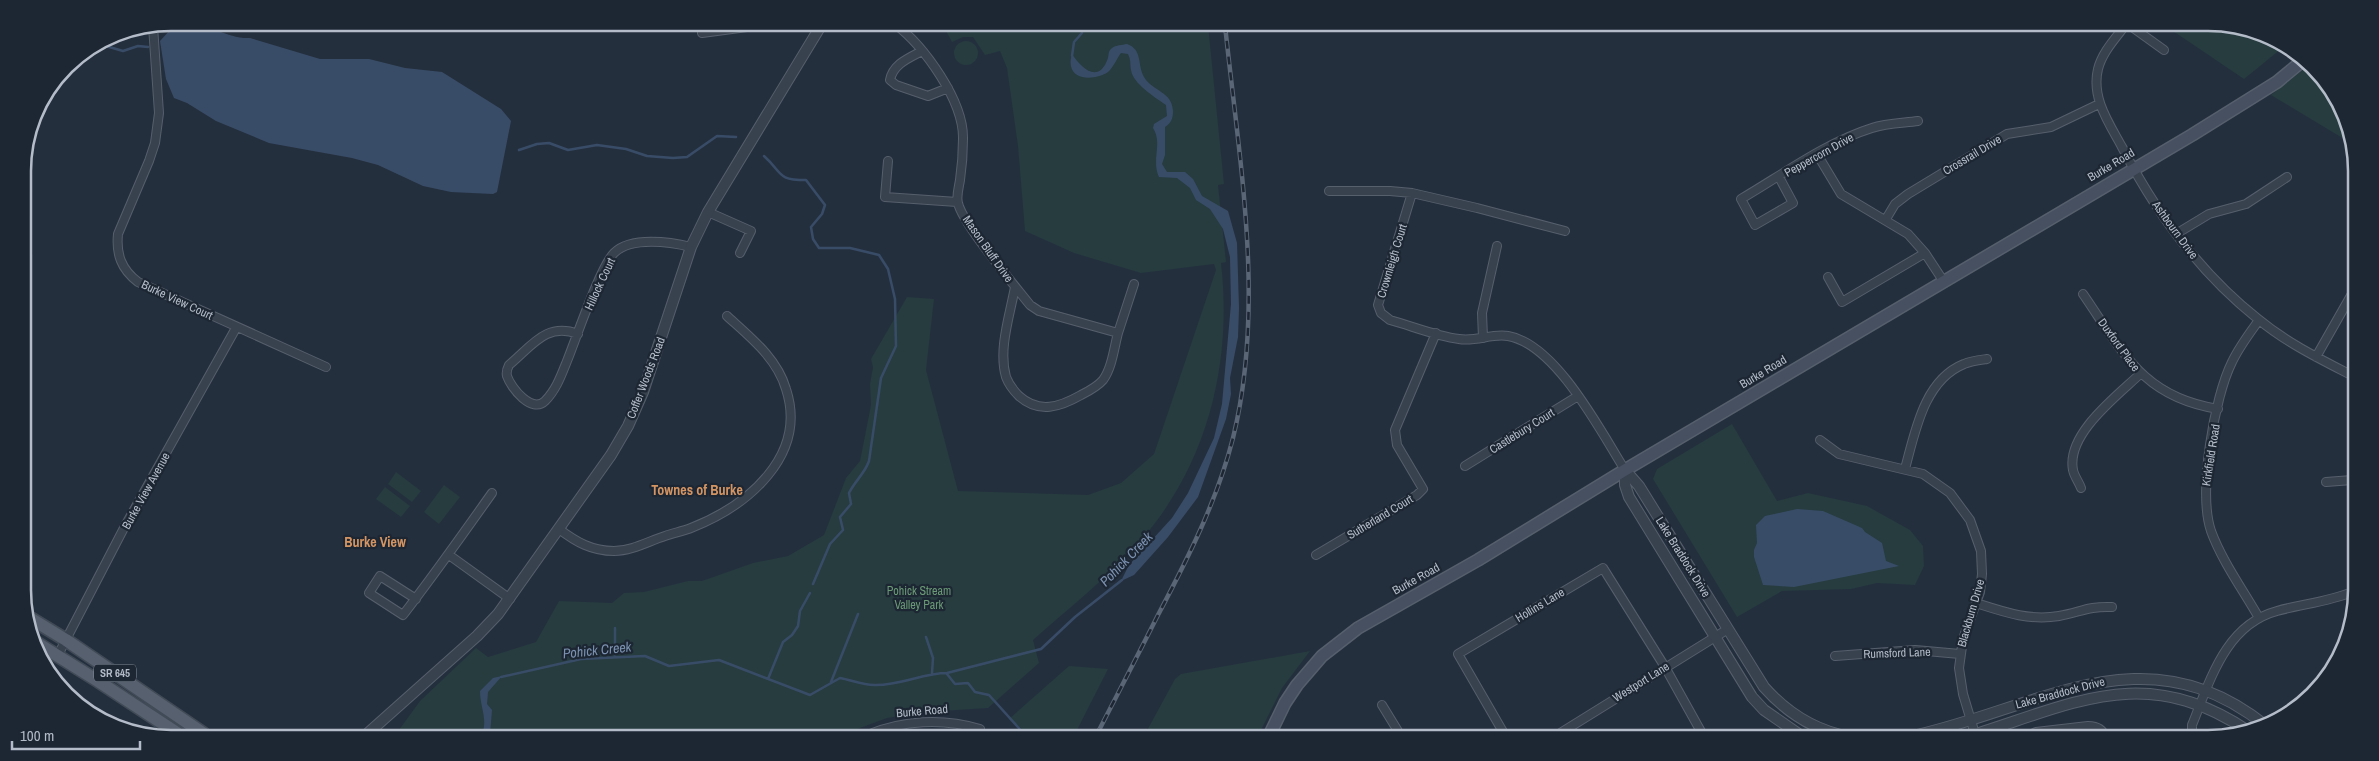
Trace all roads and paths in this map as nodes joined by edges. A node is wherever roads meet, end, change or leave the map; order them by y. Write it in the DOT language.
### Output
graph roads {
  1 [pos="717,31"];
  2 [pos="818,31"];
  3 [pos="905,31"];
  4 [pos="2121,31"];
  5 [pos="2138,31"];
  6 [pos="153,32"];
  7 [pos="702,33"];
  8 [pos="2164,50"];
  9 [pos="922,51"];
  10 [pos="2298,64"];
  11 [pos="948,88"];
  12 [pos="2099,104"];
  13 [pos="1918,121"];
  14 [pos="1817,154"];
  15 [pos="888,161"];
  16 [pos="2133,168"];
  17 [pos="1779,177"];
  18 [pos="2287,177"];
  19 [pos="1330,191"];
  20 [pos="1412,193"];
  21 [pos="957,202"];
  22 [pos="708,212"];
  23 [pos="1886,219"];
  24 [pos="1565,231"];
  25 [pos="2176,234"];
  26 [pos="1497,246"];
  27 [pos="691,247"];
  28 [pos="740,253"];
  29 [pos="1925,253"];
  30 [pos="1828,277"];
  31 [pos="1944,282"];
  32 [pos="1134,284"];
  33 [pos="1015,287"];
  34 [pos="2083,294"];
  35 [pos="2348,301"];
  36 [pos="728,316"];
  37 [pos="2259,320"];
  38 [pos="236,328"];
  39 [pos="1118,333"];
  40 [pos="1436,333"];
  41 [pos="578,334"];
  42 [pos="1483,338"];
  43 [pos="2316,357"];
  44 [pos="1987,359"];
  45 [pos="326,367"];
  46 [pos="2348,373"];
  47 [pos="2140,374"];
  48 [pos="1578,396"];
  49 [pos="2218,409"];
  50 [pos="1820,440"];
  51 [pos="1465,466"];
  52 [pos="1905,468"];
  53 [pos="1625,470"];
  54 [pos="2348,480"];
  55 [pos="2326,482"];
  56 [pos="2081,488"];
  57 [pos="492,493"];
  58 [pos="559,529"];
  59 [pos="449,555"];
  60 [pos="1316,555"];
  61 [pos="2348,594"];
  62 [pos="416,599"];
  63 [pos="510,599"];
  64 [pos="1976,603"];
  65 [pos="2112,607"];
  66 [pos="2259,618"];
  67 [pos="35,621"];
  68 [pos="1728,629"];
  69 [pos="1716,637"];
  70 [pos="66,640"];
  71 [pos="44,647"];
  72 [pos="1960,654"];
  73 [pos="58,655"];
  74 [pos="1835,656"];
  75 [pos="1665,667"];
  76 [pos="2206,691"];
  77 [pos="1382,705"];
  78 [pos="2200,705"];
  79 [pos="1970,720"];
  80 [pos="2258,720"];
  81 [pos="2240,726"];
  82 [pos="980,729"];
  83 [pos="1272,729"];
  84 [pos="1397,729"];
  85 [pos="1502,729"];
  86 [pos="1566,729"];
  87 [pos="1700,729"];
  88 [pos="1792,729"];
  89 [pos="1824,729"];
  90 [pos="1939,729"];
  91 [pos="1973,729"];
  92 [pos="1996,729"];
  93 [pos="2061,729"];
  94 [pos="2101,729"];
  95 [pos="2192,729"];
  96 [pos="170,730"];
  97 [pos="198,730"];
  98 [pos="372,730"];
  99 [pos="883,730"];
  1 -- 7 [label="street"];
  2 -- 22 [label="street, Coffer Woods Road"];
  3 -- 9 [label="street, Mason Bluff Drive"];
  4 -- 12 [label="street, Ashbourn Drive"];
  5 -- 8 [label="street"];
  6 -- 38 [label="street, Burke View Court"];
  9 -- 11 [label="street, Mason Bluff Drive"];
  9 -- 11 [label="street"];
  10 -- 16 [label="main road, Burke Road"];
  11 -- 21 [label="street, Mason Bluff Drive"];
  12 -- 16 [label="street, Ashbourn Drive"];
  12 -- 23 [label="street, Crossrail Drive"];
  13 -- 14 [label="street, Peppercorn Drive"];
  14 -- 17 [label="street, Peppercorn Drive"];
  14 -- 23 [label="street"];
  15 -- 21 [label="street"];
  16 -- 25 [label="street, Ashbourn Drive"];
  16 -- 31 [label="main road, Burke Road"];
  17 -- 17 [label="street, Peppercorn Drive"];
  18 -- 25 [label="street"];
  19 -- 20 [label="street"];
  20 -- 24 [label="street"];
  20 -- 40 [label="street, Crownleigh Court"];
  21 -- 33 [label="street, Mason Bluff Drive"];
  22 -- 27 [label="street, Coffer Woods Road"];
  22 -- 28 [label="street"];
  23 -- 29 [label="street"];
  25 -- 37 [label="street, Ashbourn Drive"];
  26 -- 42 [label="street"];
  27 -- 41 [label="street, Hillock Court"];
  27 -- 58 [label="street, Coffer Woods Road"];
  29 -- 30 [label="street"];
  29 -- 31 [label="street"];
  31 -- 53 [label="main road, Burke Road"];
  32 -- 39 [label="street, Mason Bluff Drive"];
  33 -- 39 [label="street, Mason Bluff Drive"];
  33 -- 39 [label="street, Mason Bluff Drive"];
  34 -- 47 [label="street, Duxford Place"];
  35 -- 43 [label="street"];
  36 -- 58 [label="street"];
  37 -- 43 [label="street, Ashbourn Drive"];
  37 -- 49 [label="street, Kirkfield Road"];
  38 -- 45 [label="street, Burke View Court"];
  38 -- 70 [label="street, Burke View Avenue"];
  40 -- 42 [label="street, Crownleigh Court"];
  40 -- 60 [label="street, Sutherland Court"];
  41 -- 41 [label="street, Hillock Court"];
  42 -- 48 [label="street, Lake Braddock Drive"];
  43 -- 46 [label="street, Ashbourn Drive"];
  44 -- 52 [label="street"];
  47 -- 49 [label="street, Duxford Place"];
  47 -- 56 [label="street"];
  48 -- 51 [label="street, Castlebury Court"];
  48 -- 53 [label="street, Lake Braddock Drive"];
  49 -- 66 [label="street, Kirkfield Road"];
  50 -- 52 [label="street, Blackburn Drive"];
  52 -- 64 [label="street, Blackburn Drive"];
  53 -- 68 [label="street, Lake Braddock Drive"];
  53 -- 69 [label="street, Lake Braddock Drive"];
  53 -- 83 [label="main road, Burke Road"];
  54 -- 55 [label="street"];
  57 -- 59 [label="street"];
  58 -- 63 [label="street, Coffer Woods Road"];
  59 -- 62 [label="street"];
  59 -- 63 [label="street"];
  61 -- 66 [label="street"];
  62 -- 62 [label="street"];
  63 -- 98 [label="street, Coffer Woods Road"];
  64 -- 65 [label="street"];
  64 -- 72 [label="street, Blackburn Drive"];
  66 -- 76 [label="street"];
  67 -- 70 [label="main road, SR 645"];
  68 -- 69 [label="street, Westport Lane"];
  68 -- 89 [label="street, Lake Braddock Drive"];
  69 -- 75 [label="street, Westport Lane"];
  69 -- 88 [label="street, Lake Braddock Drive"];
  70 -- 73 [label="street, Burke View Avenue"];
  70 -- 97 [label="main road, SR 645"];
  71 -- 73 [label="main road, SR 645"];
  72 -- 74 [label="street, Rumsford Lane"];
  72 -- 79 [label="street, Blackburn Drive"];
  73 -- 96 [label="main road, SR 645"];
  75 -- 85 [label="street, Hollins Lane"];
  75 -- 86 [label="street, Westport Lane"];
  75 -- 87 [label="street"];
  76 -- 78 [label="street"];
  76 -- 79 [label="street, Lake Braddock Drive"];
  76 -- 80 [label="street, Lake Braddock Drive"];
  77 -- 84 [label="street"];
  78 -- 81 [label="street, Lake Braddock Drive"];
  78 -- 92 [label="street, Lake Braddock Drive"];
  78 -- 95 [label="street"];
  79 -- 90 [label="street, Lake Braddock Drive"];
  79 -- 91 [label="street, Blackburn Drive"];
  82 -- 99 [label="street, Burke Road"];
  93 -- 94 [label="street"];
}
